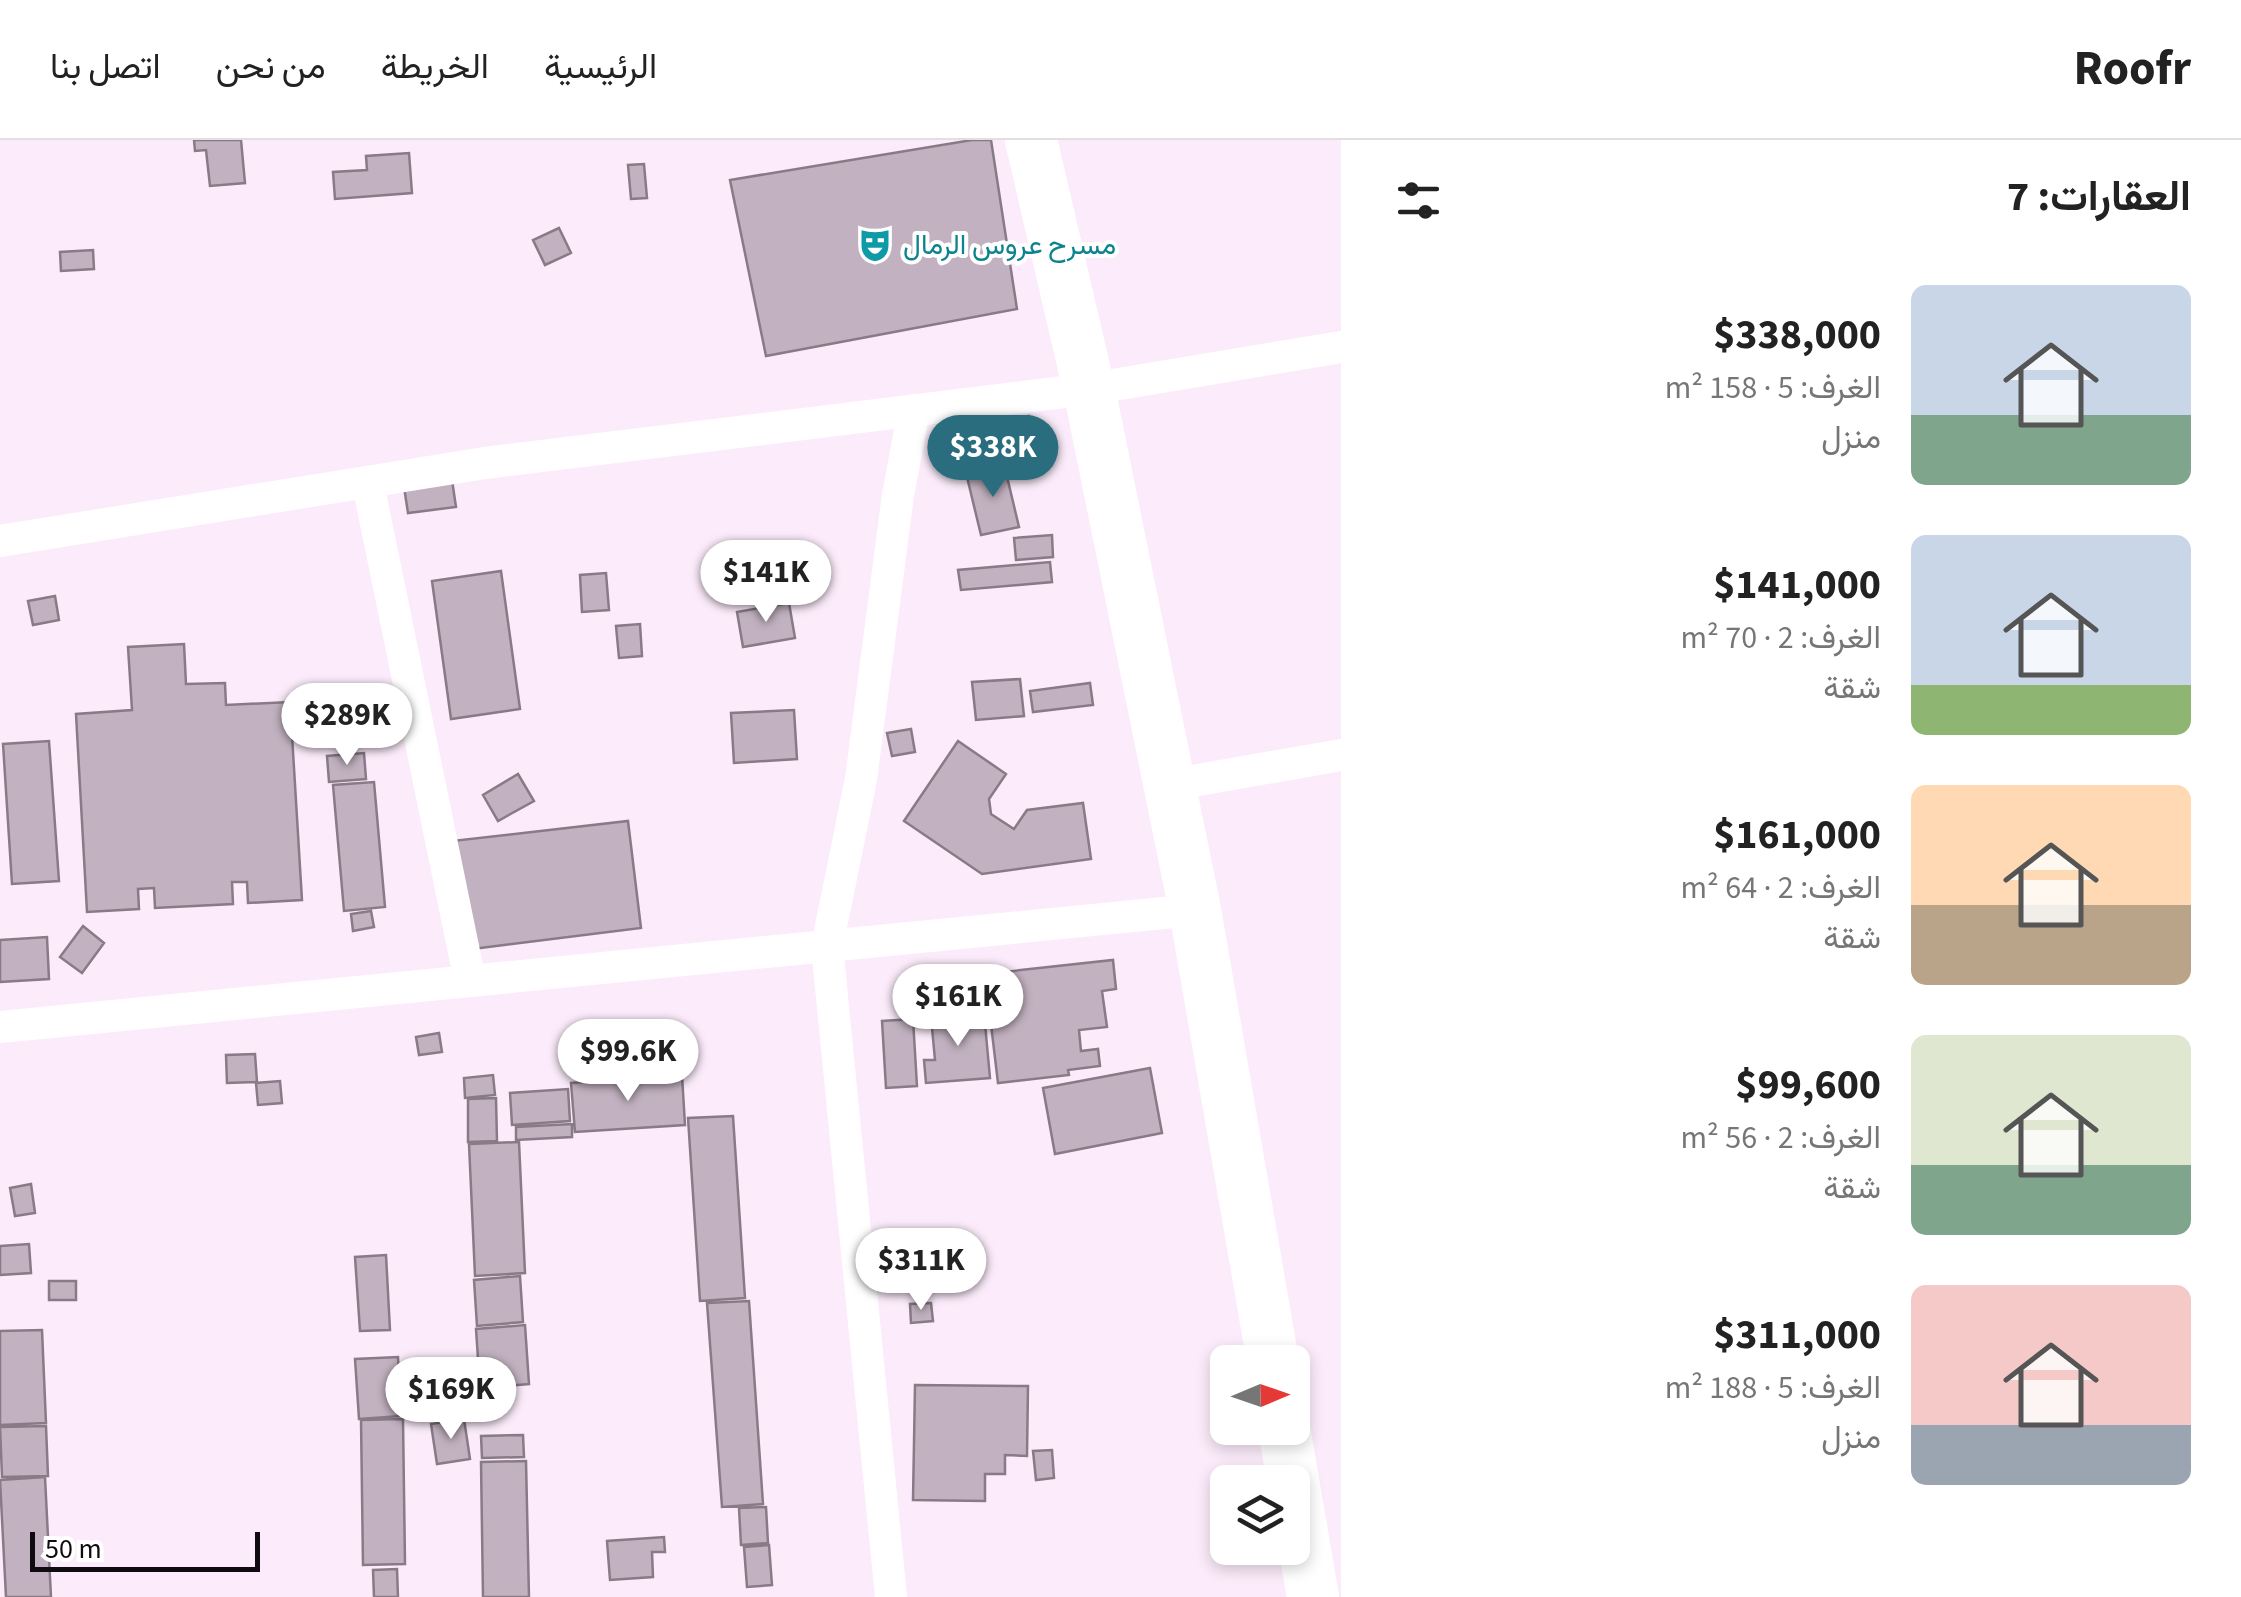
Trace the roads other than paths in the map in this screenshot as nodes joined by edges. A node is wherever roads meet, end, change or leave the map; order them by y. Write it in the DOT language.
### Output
graph roads {
  1 [pos="1031,140"];
  2 [pos="1341,347"];
  3 [pos="1088,390"];
  4 [pos="914,410"];
  5 [pos="368,484"];
  6 [pos="0,541"];
  7 [pos="1341,755"];
  8 [pos="1170,785"];
  9 [pos="1195,910"];
  10 [pos="827,946"];
  11 [pos="470,981"];
  12 [pos="0,1027"];
  13 [pos="1270,1345"];
  14 [pos="1287,1445"];
  15 [pos="890,1597"];
  16 [pos="1313,1597"];
  1 -- 3 [label="main road"];
  2 -- 3 [label="street"];
  3 -- 4 [label="street"];
  3 -- 8 [label="main road"];
  4 -- 5 [label="street"];
  4 -- 10 [label="street"];
  5 -- 6 [label="street"];
  5 -- 11 [label="street"];
  7 -- 8 [label="street"];
  8 -- 9 [label="main road"];
  9 -- 10 [label="street"];
  9 -- 13 [label="main road"];
  10 -- 11 [label="street"];
  10 -- 15 [label="street"];
  11 -- 12 [label="street"];
  14 -- 16 [label="main road"];
}
